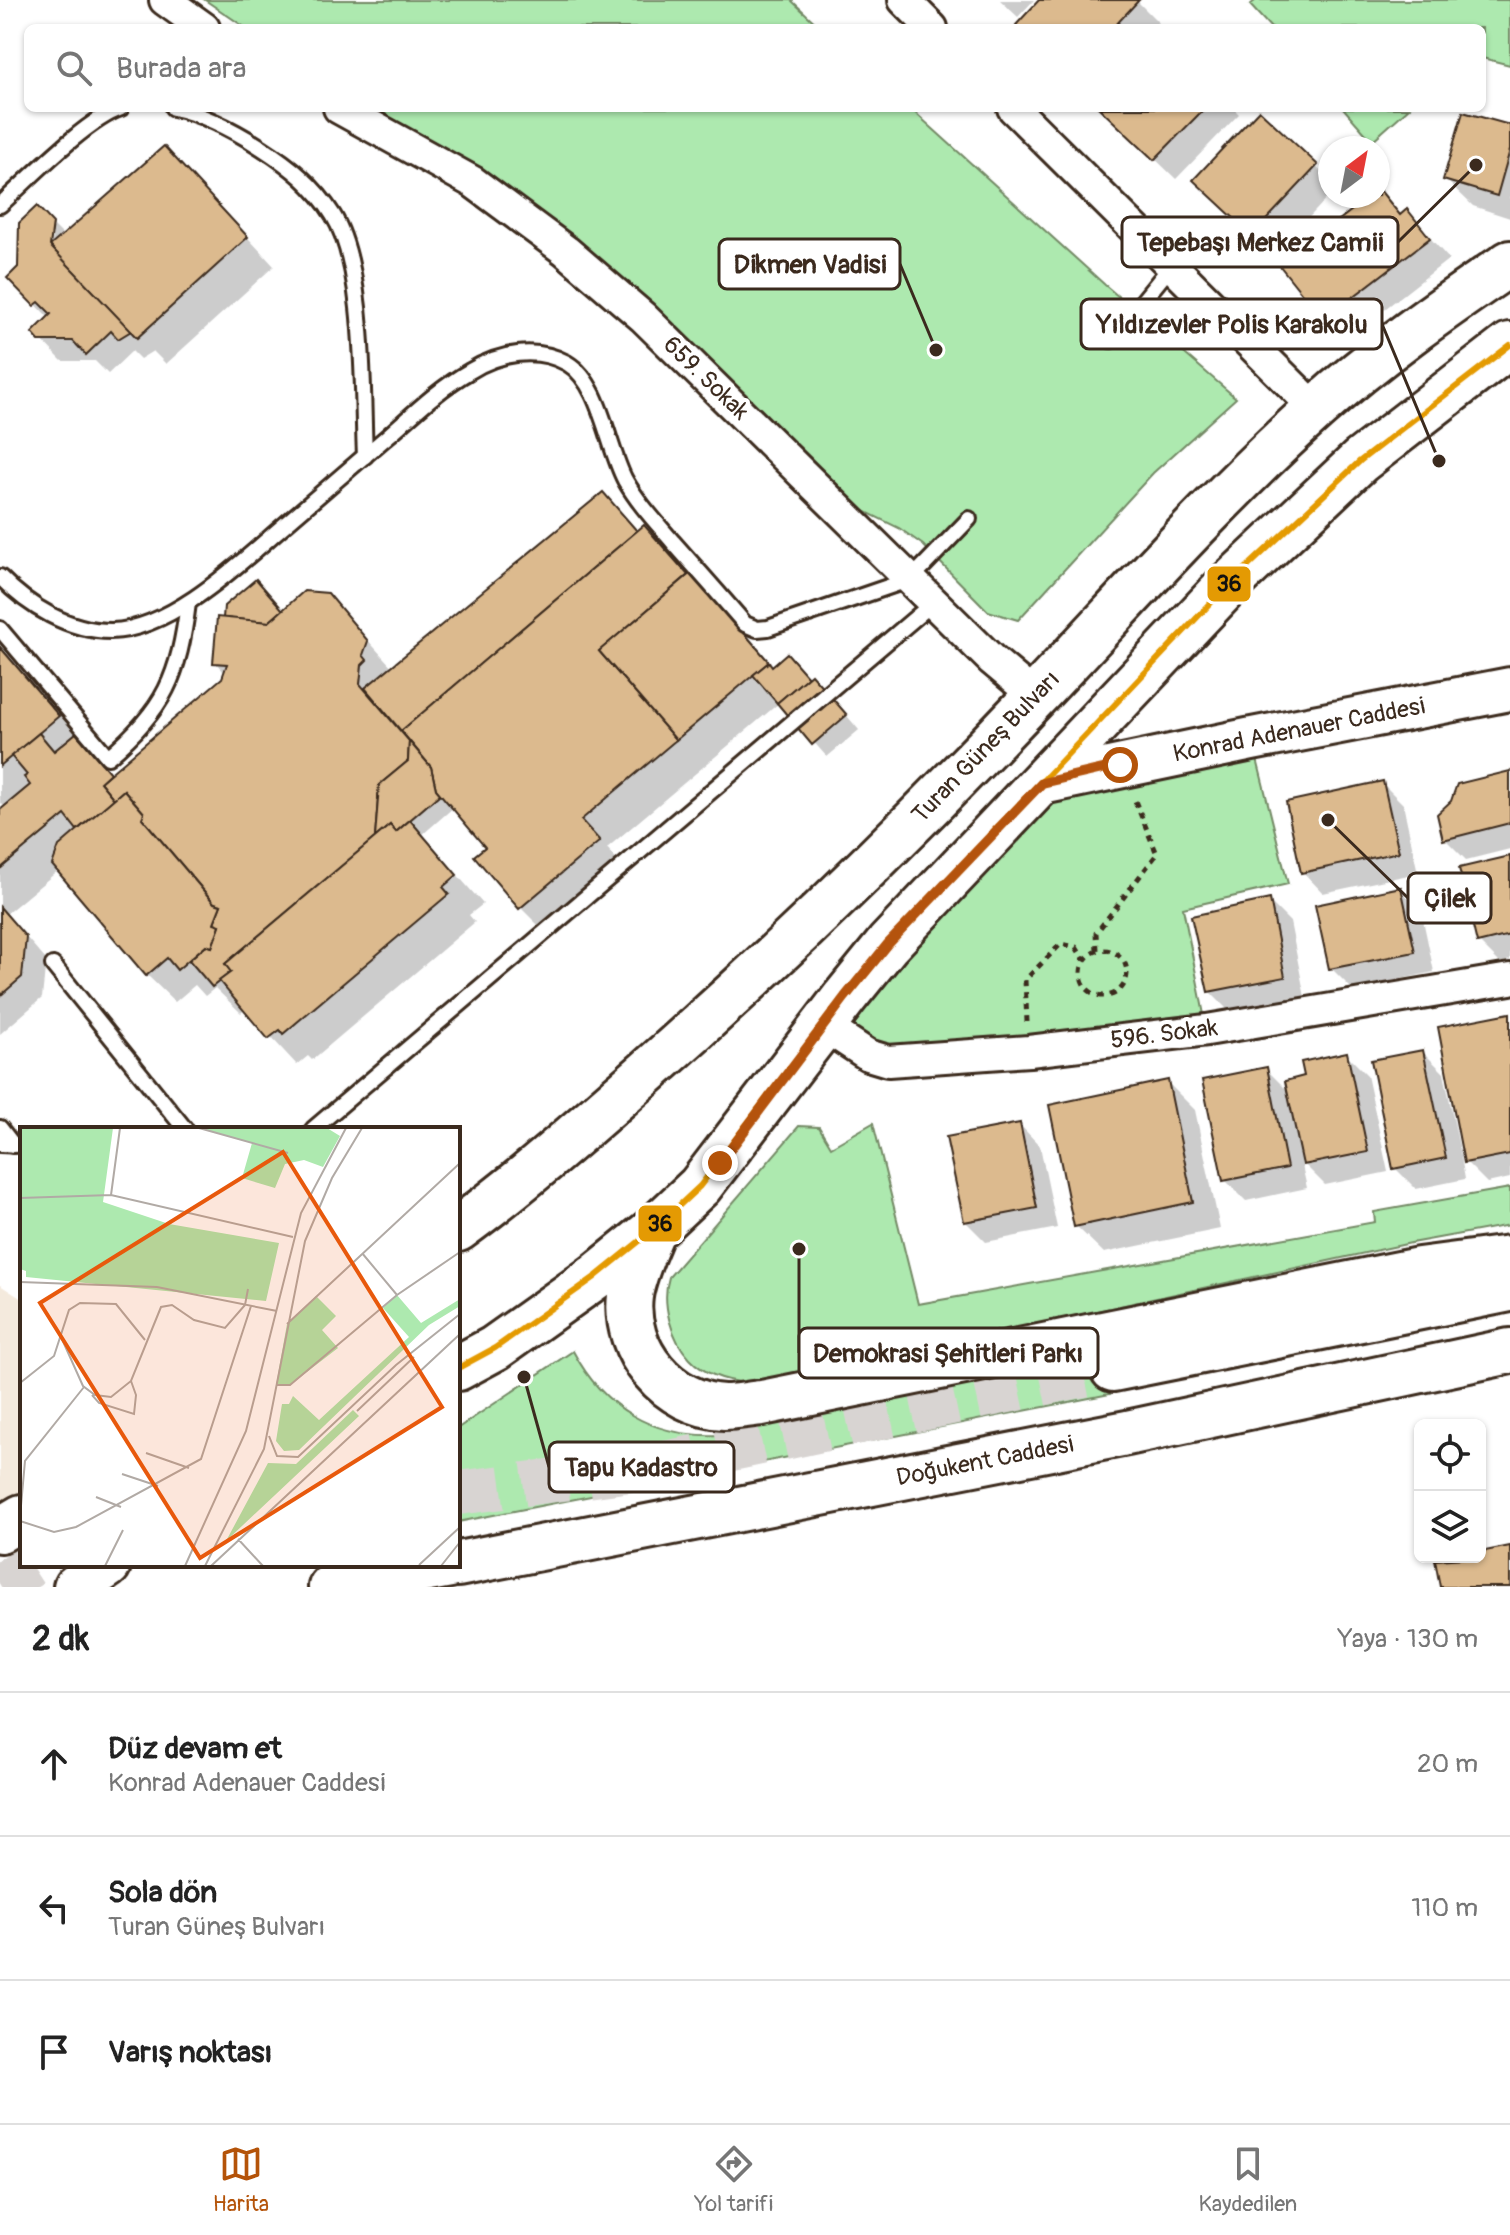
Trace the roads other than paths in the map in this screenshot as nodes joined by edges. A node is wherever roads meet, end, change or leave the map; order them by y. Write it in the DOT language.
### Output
graph roads {
  1 [pos="165,0"];
  2 [pos="904,0"];
  3 [pos="198,24"];
  4 [pos="928,24"];
  5 [pos="110,112"];
  6 [pos="182,112"];
  7 [pos="346,112"];
  8 [pos="1017,112"];
  9 [pos="0,205"];
  10 [pos="1510,263"];
  11 [pos="1171,266"];
  12 [pos="1111,340"];
  13 [pos="1510,345"];
  14 [pos="1316,409"];
  15 [pos="365,456"];
  16 [pos="969,519"];
  17 [pos="0,577"];
  18 [pos="911,579"];
  19 [pos="934,602"];
  20 [pos="188,603"];
  21 [pos="0,629"];
  22 [pos="1510,689"];
  23 [pos="1035,696"];
  24 [pos="1042,783"];
  25 [pos="53,965"];
  26 [pos="1510,979"];
  27 [pos="824,1026"];
  28 [pos="183,1127"];
  29 [pos="315,1127"];
  30 [pos="0,1128"];
  31 [pos="12,1145"];
  32 [pos="460,1227"];
  33 [pos="652,1231"];
  34 [pos="1510,1258"];
  35 [pos="1510,1289"];
  36 [pos="1510,1351"];
  37 [pos="460,1367"];
  38 [pos="1113,1369"];
  39 [pos="20,1518"];
  40 [pos="0,1530"];
  41 [pos="460,1564"];
  42 [pos="105,1567"];
  43 [pos="439,1567"];
  44 [pos="76,1587"];
  45 [pos="331,1587"];
  1 -- 3 [label="street"];
  2 -- 4 [label="street"];
  5 -- 9 [label="lane"];
  6 -- 15 [label="lane"];
  7 -- 18 [label="street, 659. Sokak"];
  8 -- 11 [label="street"];
  10 -- 14 [label="main road, Turan Güneş Bulvarı"];
  11 -- 12 [label="lane"];
  11 -- 14 [label="street"];
  13 -- 24 [label="main road"];
  14 -- 23 [label="main road, Turan Güneş Bulvarı"];
  15 -- 18 [label="lane"];
  15 -- 20 [label="lane"];
  16 -- 18 [label="lane"];
  17 -- 20 [label="lane"];
  18 -- 19 [label="street, 659. Sokak"];
  19 -- 23 [label="street, 659. Sokak"];
  19 -- 29 [label="lane"];
  20 -- 21 [label="lane"];
  22 -- 24 [label="main road, Konrad Adenauer Caddesi"];
  23 -- 32 [label="main road, Turan Güneş Bulvarı"];
  24 -- 27 [label="main road"];
  25 -- 28 [label="lane"];
  26 -- 27 [label="street, 596. Sokak"];
  27 -- 33 [label="main road"];
  30 -- 31 [label="lane"];
  33 -- 34 [label="main road"];
  33 -- 37 [label="main road"];
  35 -- 38 [label="main road"];
  36 -- 41 [label="main road, Doğukent Caddesi"];
  39 -- 40 [label="main road"];
  42 -- 44 [label="main road"];
  43 -- 45 [label="main road"];
}
